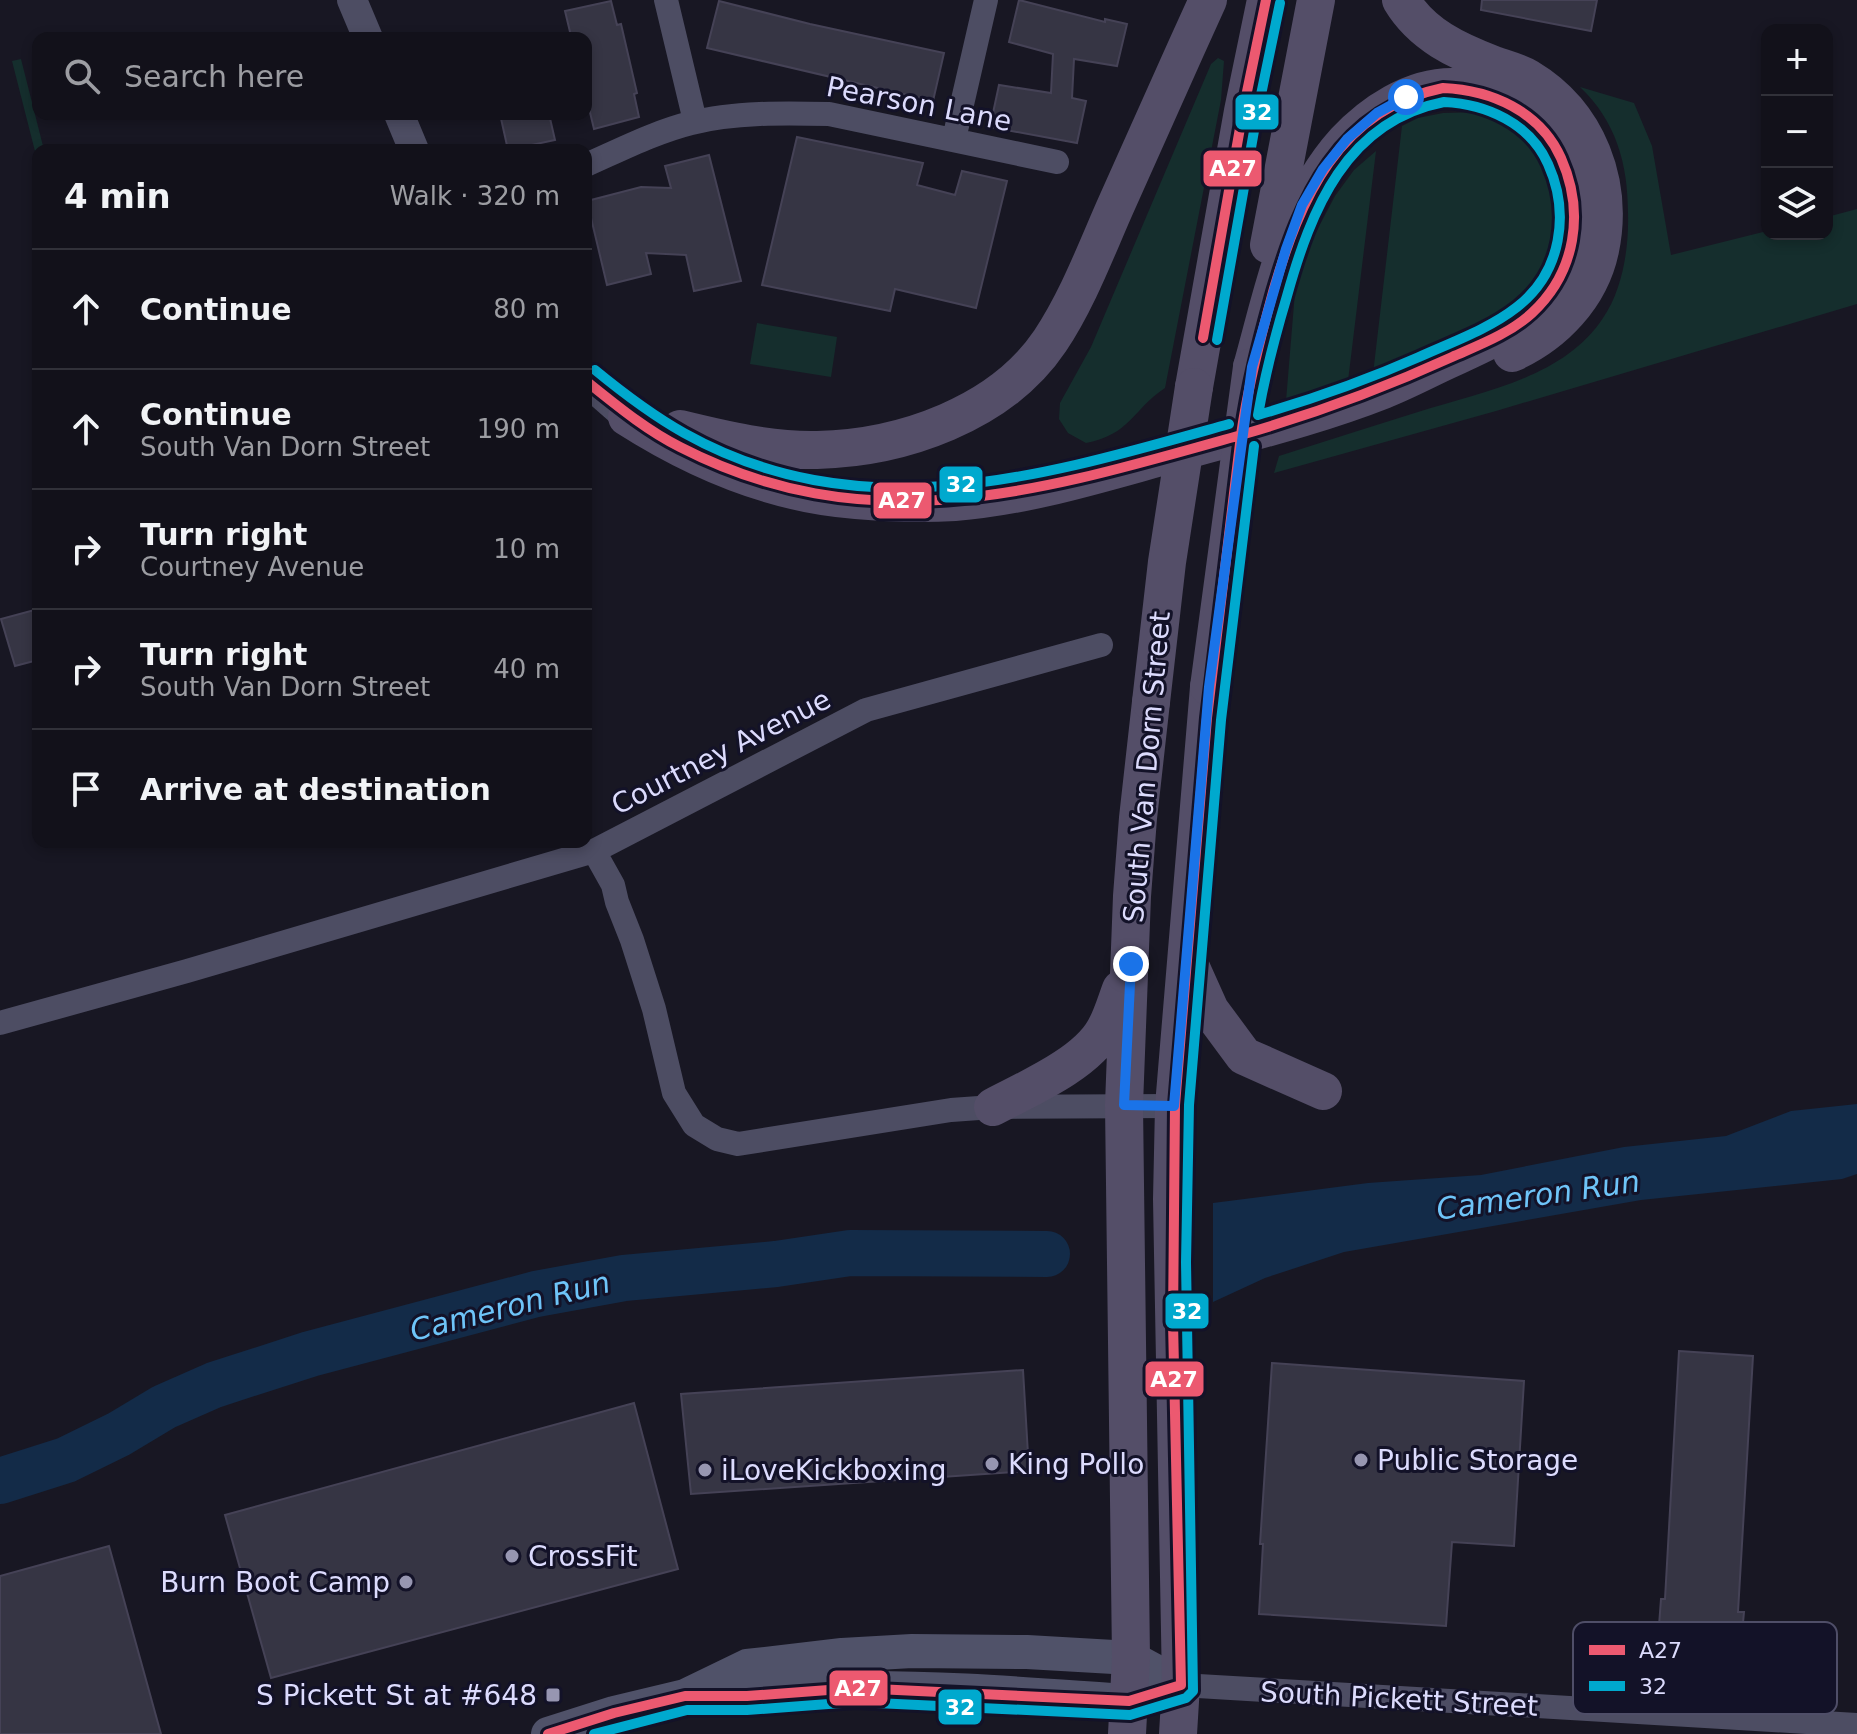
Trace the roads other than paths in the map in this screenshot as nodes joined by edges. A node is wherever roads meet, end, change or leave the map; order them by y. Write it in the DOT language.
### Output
graph roads {
  1 [pos="352,0"];
  2 [pos="666,0"];
  3 [pos="986,0"];
  4 [pos="1208,0"];
  5 [pos="1266,0"];
  6 [pos="1316,0"];
  7 [pos="1401,0"];
  8 [pos="365,32"];
  9 [pos="402,120"];
  10 [pos="695,121"];
  11 [pos="954,139"];
  12 [pos="412,144"];
  13 [pos="1057,162"];
  14 [pos="592,163"];
  15 [pos="1252,367"];
  16 [pos="592,386"];
  17 [pos="1383,390"];
  18 [pos="627,417"];
  19 [pos="1101,645"];
  20 [pos="594,851"];
  21 [pos="1186,956"];
  22 [pos="1131,964"];
  23 [pos="0,1023"];
  24 [pos="1323,1091"];
  25 [pos="1124,1105"];
  26 [pos="1174,1106"];
  27 [pos="993,1107"];
  28 [pos="1131,1658"];
  29 [pos="1181,1685"];
  30 [pos="685,1696"];
  31 [pos="1573,1708"];
  32 [pos="1671,1714"];
  33 [pos="1128,1717"];
  34 [pos="1857,1725"];
  35 [pos="549,1734"];
  36 [pos="1178,1734"];
  1 -- 8 [label="street"];
  2 -- 10 [label="street"];
  3 -- 11 [label="street"];
  4 -- 18 [label="main road"];
  5 -- 22 [label="main road, South Van Dorn Street, bridge"];
  6 -- 15 [label="main road, South Van Dorn Street"];
  7 -- 17 [label="main road"];
  9 -- 12 [label="street"];
  10 -- 11 [label="street, Pearson Lane"];
  10 -- 14 [label="street, Pearson Lane"];
  11 -- 13 [label="street, Pearson Lane"];
  15 -- 17 [label="main road"];
  15 -- 21 [label="main road, South Van Dorn Street, bridge"];
  16 -- 18 [label="street"];
  17 -- 18 [label="main road"];
  19 -- 20 [label="street, Courtney Avenue"];
  20 -- 23 [label="street, Courtney Avenue"];
  20 -- 27 [label="street"];
  21 -- 24 [label="main road"];
  21 -- 26 [label="main road, South Van Dorn Street"];
  22 -- 25 [label="main road, South Van Dorn Street"];
  22 -- 27 [label="main road"];
  25 -- 26 [label="street"];
  25 -- 27 [label="street"];
  25 -- 28 [label="main road, South Van Dorn Street"];
  26 -- 29 [label="main road, South Van Dorn Street"];
  28 -- 29 [label="main road, South Pickett Street"];
  28 -- 30 [label="main road, South Pickett Street"];
  28 -- 33 [label="main road, South Van Dorn Street"];
  29 -- 31 [label="street, South Pickett Street"];
  29 -- 33 [label="main road, South Pickett Street"];
  29 -- 36 [label="main road, South Van Dorn Street"];
  30 -- 33 [label="main road, South Pickett Street"];
  30 -- 35 [label="main road, South Pickett Street"];
  32 -- 34 [label="street, South Pickett Street"];
}
